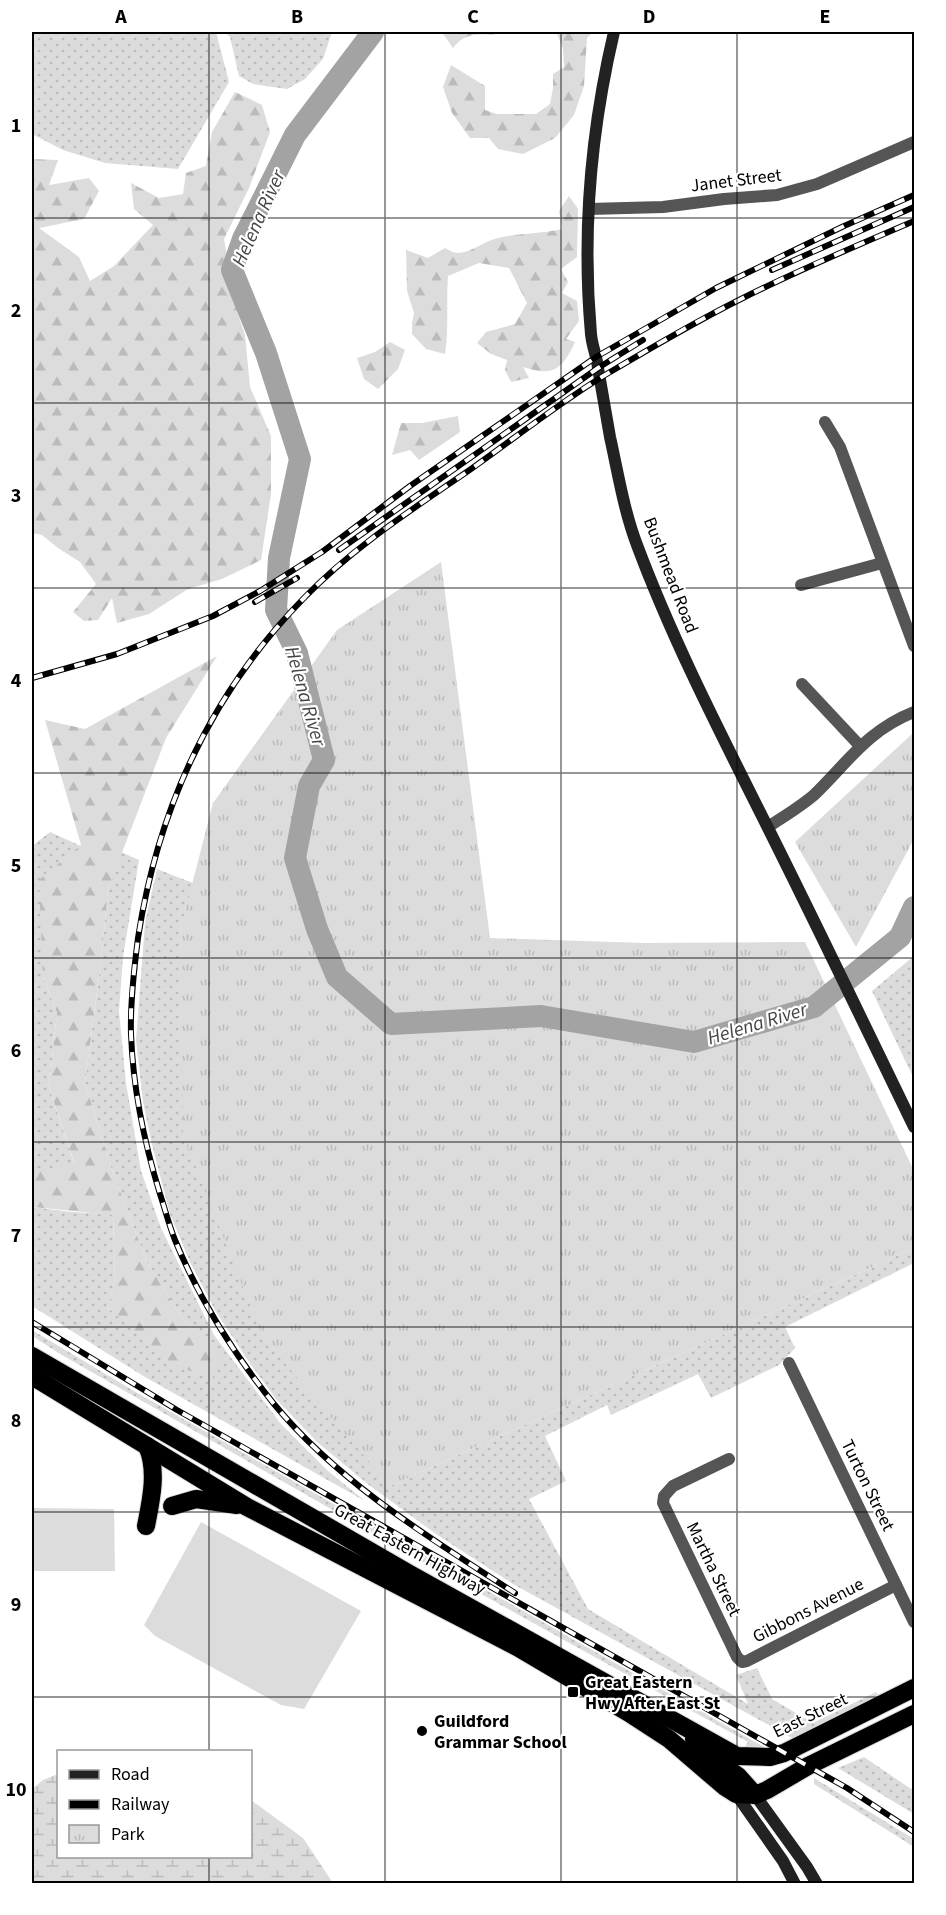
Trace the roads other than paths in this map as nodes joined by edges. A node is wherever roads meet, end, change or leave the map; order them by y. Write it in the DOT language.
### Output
graph roads {
  1 [pos="614,32"];
  2 [pos="915,142"];
  3 [pos="588,209"];
  4 [pos="825,422"];
  5 [pos="882,563"];
  6 [pos="801,585"];
  7 [pos="915,646"];
  8 [pos="802,684"];
  9 [pos="915,711"];
  10 [pos="860,746"];
  11 [pos="768,827"];
  12 [pos="915,1127"];
  13 [pos="32,1356"];
  14 [pos="789,1363"];
  15 [pos="32,1376"];
  16 [pos="147,1446"];
  17 [pos="729,1459"];
  18 [pos="172,1506"];
  19 [pos="247,1507"];
  20 [pos="146,1526"];
  21 [pos="896,1585"];
  22 [pos="915,1622"];
  23 [pos="737,1657"];
  24 [pos="915,1688"];
  25 [pos="915,1714"];
  26 [pos="689,1730"];
  27 [pos="736,1794"];
  28 [pos="755,1795"];
  29 [pos="795,1884"];
  30 [pos="817,1884"];
  1 -- 3 [label="main road, Bushmead Road"];
  2 -- 3 [label="street, Janet Street"];
  3 -- 11 [label="main road, Bushmead Road"];
  4 -- 5 [label="street"];
  5 -- 6 [label="street"];
  5 -- 7 [label="street"];
  8 -- 10 [label="street"];
  9 -- 10 [label="street"];
  10 -- 11 [label="street"];
  11 -- 12 [label="main road, Bushmead Road"];
  13 -- 26 [label="highway, Great Eastern Highway"];
  14 -- 21 [label="street, Turton Street"];
  15 -- 16 [label="highway, Great Eastern Highway"];
  16 -- 19 [label="highway, Great Eastern Highway"];
  16 -- 20 [label="highway"];
  17 -- 23 [label="street, Martha Street"];
  18 -- 19 [label="highway"];
  19 -- 27 [label="highway, Great Eastern Highway"];
  21 -- 22 [label="street, Turton Street"];
  21 -- 23 [label="street, Gibbons Avenue"];
  24 -- 26 [label="highway, East Street"];
  25 -- 28 [label="highway"];
  26 -- 28 [label="highway, Great Eastern Highway"];
  27 -- 28 [label="highway"];
  27 -- 29 [label="main road"];
  28 -- 30 [label="main road"];
}
